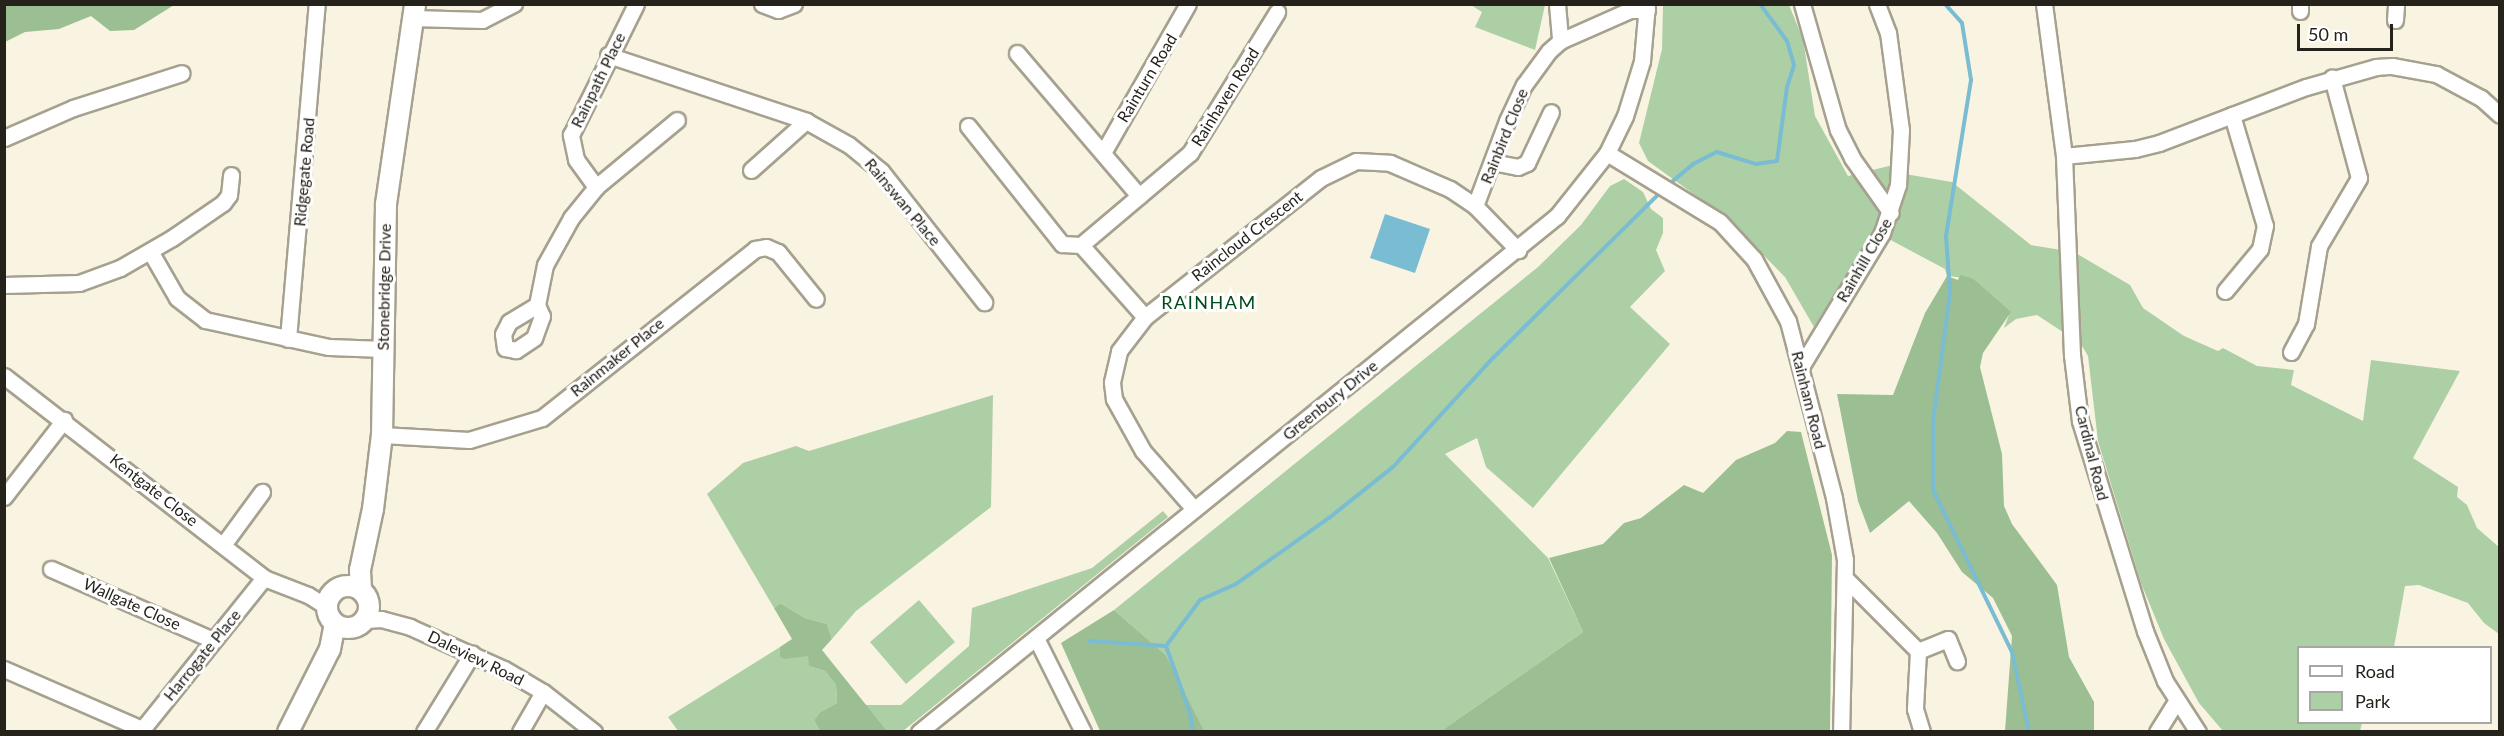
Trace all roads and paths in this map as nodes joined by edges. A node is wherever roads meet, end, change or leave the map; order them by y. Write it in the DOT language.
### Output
graph roads {
  1 [pos="317,4"];
  2 [pos="514,4"];
  3 [pos="636,4"];
  4 [pos="762,4"];
  5 [pos="794,4"];
  6 [pos="1188,4"];
  7 [pos="1557,4"];
  8 [pos="1802,4"];
  9 [pos="1877,4"];
  10 [pos="2044,4"];
  11 [pos="1647,7"];
  12 [pos="414,11"];
  13 [pos="1277,12"];
  14 [pos="1560,41"];
  15 [pos="1017,53"];
  16 [pos="608,55"];
  17 [pos="182,73"];
  18 [pos="2332,78"];
  19 [pos="1551,112"];
  20 [pos="2232,115"];
  21 [pos="2499,115"];
  22 [pos="677,120"];
  23 [pos="806,121"];
  24 [pos="968,126"];
  25 [pos="4,138"];
  26 [pos="1104,151"];
  27 [pos="1607,153"];
  28 [pos="2064,156"];
  29 [pos="1492,162"];
  30 [pos="752,170"];
  31 [pos="231,175"];
  32 [pos="596,187"];
  33 [pos="1139,196"];
  34 [pos="1475,206"];
  35 [pos="1892,213"];
  36 [pos="1082,245"];
  37 [pos="1518,250"];
  38 [pos="150,251"];
  39 [pos="4,285"];
  40 [pos="2225,291"];
  41 [pos="816,299"];
  42 [pos="984,302"];
  43 [pos="537,305"];
  44 [pos="1144,317"];
  45 [pos="288,339"];
  46 [pos="384,349"];
  47 [pos="2291,352"];
  48 [pos="1802,365"];
  49 [pos="4,376"];
  50 [pos="64,420"];
  51 [pos="382,435"];
  52 [pos="262,492"];
  53 [pos="4,497"];
  54 [pos="1194,509"];
  55 [pos="223,545"];
  56 [pos="51,569"];
  57 [pos="264,578"];
  58 [pos="1845,578"];
  59 [pos="353,604"];
  60 [pos="1036,638"];
  61 [pos="213,640"];
  62 [pos="1918,651"];
  63 [pos="472,654"];
  64 [pos="1958,660"];
  65 [pos="4,669"];
  66 [pos="543,692"];
  67 [pos="2176,700"];
  68 [pos="141,730"];
  69 [pos="288,732"];
  70 [pos="424,732"];
  71 [pos="520,732"];
  72 [pos="594,732"];
  73 [pos="919,732"];
  74 [pos="1083,732"];
  75 [pos="1842,732"];
  76 [pos="1922,732"];
  77 [pos="2157,732"];
  78 [pos="2198,732"];
  1 -- 45 [label="street, Ridgegate Road"];
  2 -- 12 [label="street"];
  3 -- 16 [label="street, Rainpath Place"];
  4 -- 5 [label="street"];
  6 -- 26 [label="street, Rainturn Road"];
  7 -- 14 [label="street"];
  8 -- 35 [label="street"];
  9 -- 35 [label="street, Rainhill Close"];
  10 -- 28 [label="street, Cardinal Road"];
  11 -- 14 [label="street, Rainbird Close"];
  11 -- 27 [label="street, Greenbury Drive"];
  12 -- 46 [label="street, Stonebridge Drive"];
  13 -- 33 [label="street, Rainhaven Road"];
  14 -- 29 [label="street, Rainbird Close"];
  15 -- 26 [label="street"];
  16 -- 23 [label="street, Rainswan Place"];
  16 -- 32 [label="street, Rainpath Place"];
  17 -- 25 [label="street"];
  18 -- 20 [label="street"];
  18 -- 21 [label="street"];
  18 -- 47 [label="street"];
  19 -- 29 [label="street"];
  20 -- 28 [label="street"];
  20 -- 40 [label="street"];
  22 -- 32 [label="street"];
  23 -- 30 [label="street"];
  23 -- 42 [label="street, Rainswan Place"];
  24 -- 36 [label="street"];
  26 -- 33 [label="street"];
  27 -- 37 [label="street, Greenbury Drive"];
  27 -- 48 [label="street, Rainham Road"];
  28 -- 67 [label="street, Cardinal Road"];
  29 -- 34 [label="street, Rainbird Close"];
  31 -- 38 [label="street"];
  32 -- 43 [label="street"];
  33 -- 36 [label="street, Rainhaven Road"];
  34 -- 37 [label="street, Raincloud Crescent"];
  34 -- 44 [label="street, Raincloud Crescent"];
  35 -- 48 [label="street, Rainhill Close"];
  36 -- 44 [label="street"];
  37 -- 54 [label="street, Greenbury Drive"];
  38 -- 39 [label="street"];
  38 -- 45 [label="street"];
  41 -- 51 [label="street, Rainmaker Place"];
  44 -- 54 [label="street, Raincloud Crescent"];
  45 -- 46 [label="street"];
  46 -- 51 [label="street, Stonebridge Drive"];
  48 -- 58 [label="street, Rainham Road"];
  49 -- 50 [label="street, Kentgate Close"];
  50 -- 53 [label="street"];
  50 -- 55 [label="street, Kentgate Close"];
  51 -- 59 [label="street, Stonebridge Drive"];
  52 -- 55 [label="street"];
  54 -- 60 [label="street, Greenbury Drive"];
  55 -- 57 [label="street, Kentgate Close"];
  56 -- 61 [label="street, Wallgate Close"];
  57 -- 59 [label="street, Kentgate Close"];
  57 -- 61 [label="street, Harrogate Place"];
  58 -- 62 [label="street"];
  58 -- 75 [label="street, Rainham Road"];
  59 -- 63 [label="street, Daleview Road"];
  59 -- 69 [label="street, Stonebridge Drive"];
  60 -- 73 [label="street, Greenbury Drive"];
  60 -- 74 [label="street"];
  61 -- 68 [label="street, Harrogate Place"];
  62 -- 64 [label="street"];
  62 -- 76 [label="street"];
  63 -- 66 [label="street, Daleview Road"];
  63 -- 70 [label="street"];
  65 -- 68 [label="street"];
  66 -- 71 [label="street"];
  66 -- 72 [label="street, Daleview Road"];
  67 -- 77 [label="street"];
  67 -- 78 [label="street, Cardinal Road"];
}
